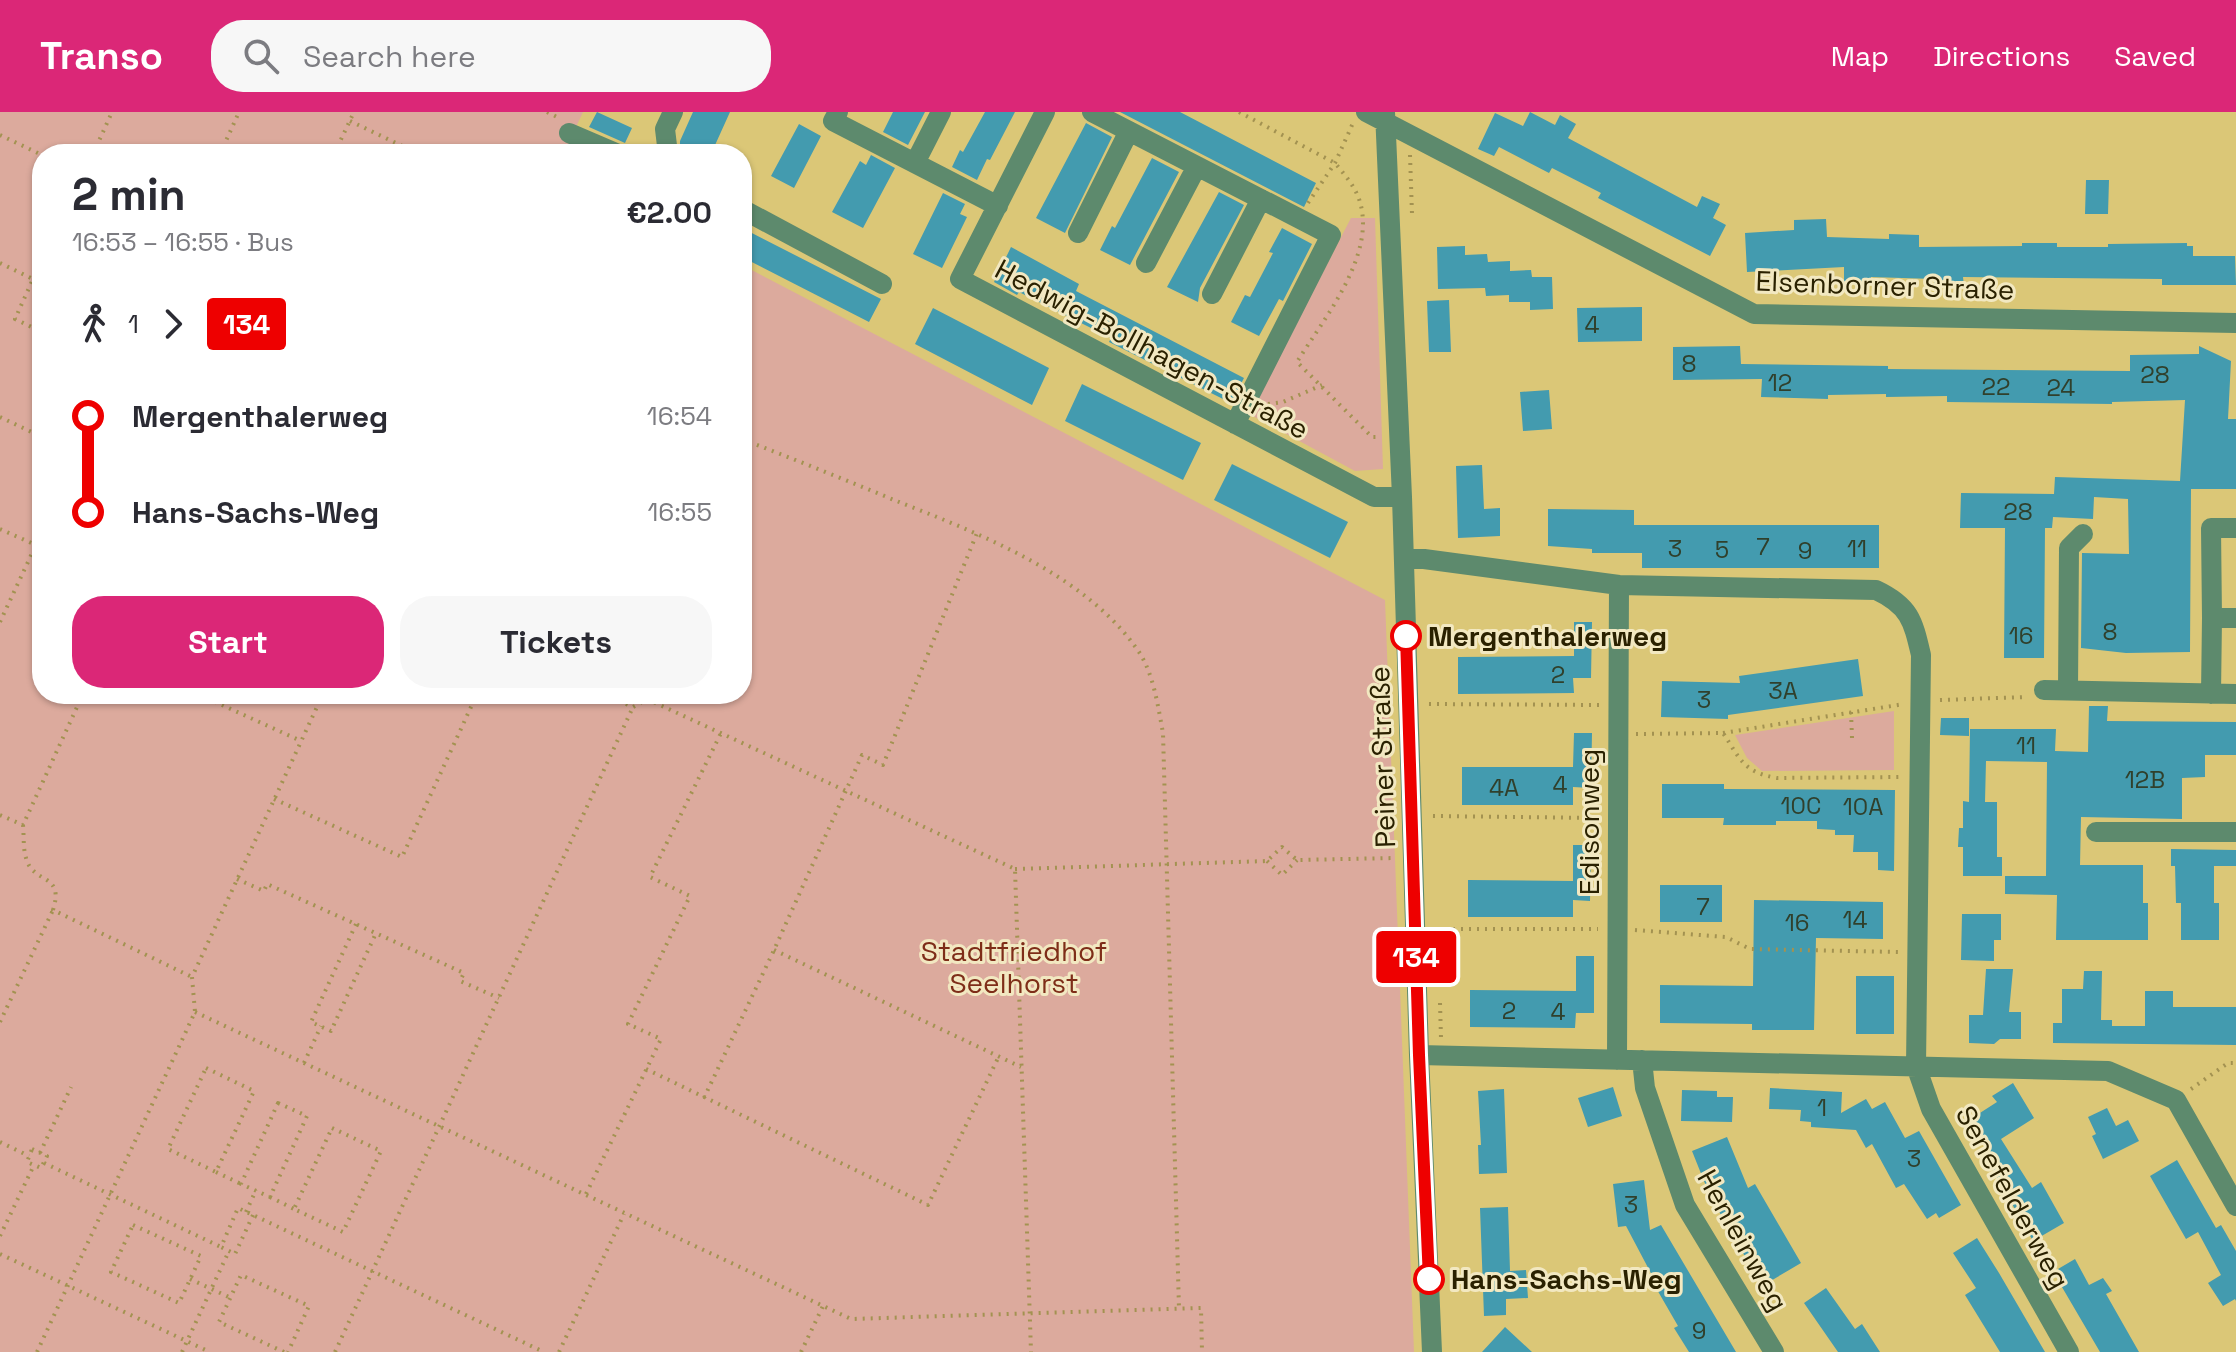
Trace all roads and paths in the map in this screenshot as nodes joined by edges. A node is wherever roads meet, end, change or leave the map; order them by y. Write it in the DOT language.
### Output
graph roads {
  1 [pos="112,112"];
  2 [pos="239,112"];
  3 [pos="354,112"];
  4 [pos="673,112"];
  5 [pos="838,112"];
  6 [pos="941,112"];
  7 [pos="1045,112"];
  8 [pos="1092,112"];
  9 [pos="1358,112"];
  10 [pos="1366,112"];
  11 [pos="1385,118"];
  12 [pos="350,121"];
  13 [pos="1129,131"];
  14 [pos="569,133"];
  15 [pos="0,135"];
  16 [pos="98,144"];
  17 [pos="225,144"];
  18 [pos="339,144"];
  19 [pos="398,144"];
  20 [pos="595,144"];
  21 [pos="667,144"];
  22 [pos="32,150"];
  23 [pos="915,163"];
  24 [pos="1197,166"];
  25 [pos="1261,199"];
  26 [pos="998,206"];
  27 [pos="752,214"];
  28 [pos="1298,218"];
  29 [pos="1078,233"];
  30 [pos="0,263"];
  31 [pos="1146,263"];
  32 [pos="32,279"];
  33 [pos="32,281"];
  34 [pos="882,284"];
  35 [pos="1212,294"];
  36 [pos="2236,323"];
  37 [pos="32,327"];
  38 [pos="1322,385"];
  39 [pos="1246,401"];
  40 [pos="0,417"];
  41 [pos="1235,424"];
  42 [pos="32,432"];
  43 [pos="752,443"];
  44 [pos="1402,497"];
  45 [pos="2236,528"];
  46 [pos="0,529"];
  47 [pos="977,533"];
  48 [pos="2083,534"];
  49 [pos="32,543"];
  50 [pos="32,554"];
  51 [pos="1404,559"];
  52 [pos="1619,585"];
  53 [pos="2212,618"];
  54 [pos="2236,618"];
  55 [pos="0,622"];
  56 [pos="2236,630"];
  57 [pos="2044,690"];
  58 [pos="2068,690"];
  59 [pos="2211,694"];
  60 [pos="2236,694"];
  61 [pos="1921,701"];
  62 [pos="78,704"];
  63 [pos="220,704"];
  64 [pos="318,704"];
  65 [pos="472,704"];
  66 [pos="626,704"];
  67 [pos="638,704"];
  68 [pos="658,704"];
  69 [pos="1429,704"];
  70 [pos="1618,706"];
  71 [pos="633,707"];
  72 [pos="1851,712"];
  73 [pos="721,733"];
  74 [pos="1723,733"];
  75 [pos="1618,734"];
  76 [pos="1852,738"];
  77 [pos="301,741"];
  78 [pos="1920,777"];
  79 [pos="846,792"];
  80 [pos="274,799"];
  81 [pos="0,815"];
  82 [pos="1433,816"];
  83 [pos="1617,818"];
  84 [pos="23,825"];
  85 [pos="2096,832"];
  86 [pos="2236,832"];
  87 [pos="1414,857"];
  88 [pos="1297,860"];
  89 [pos="1267,861"];
  90 [pos="1167,865"];
  91 [pos="1015,869"];
  92 [pos="237,879"];
  93 [pos="53,910"];
  94 [pos="356,924"];
  95 [pos="1437,929"];
  96 [pos="1617,929"];
  97 [pos="376,933"];
  98 [pos="774,950"];
  99 [pos="1918,952"];
  100 [pos="192,977"];
  101 [pos="499,998"];
  102 [pos="195,1012"];
  103 [pos="0,1022"];
  104 [pos="321,1026"];
  105 [pos="1419,1055"];
  106 [pos="999,1056"];
  107 [pos="1617,1060"];
  108 [pos="1642,1060"];
  109 [pos="304,1063"];
  110 [pos="2236,1063"];
  111 [pos="1916,1066"];
  112 [pos="1021,1067"];
  113 [pos="646,1069"];
  114 [pos="71,1087"];
  115 [pos="704,1098"];
  116 [pos="2176,1100"];
  117 [pos="439,1126"];
  118 [pos="0,1142"];
  119 [pos="40,1153"];
  120 [pos="29,1156"];
  121 [pos="44,1163"];
  122 [pos="34,1165"];
  123 [pos="216,1172"];
  124 [pos="241,1184"];
  125 [pos="256,1190"];
  126 [pos="111,1195"];
  127 [pos="586,1195"];
  128 [pos="270,1197"];
  129 [pos="2236,1206"];
  130 [pos="294,1209"];
  131 [pos="246,1212"];
  132 [pos="624,1214"];
  133 [pos="253,1215"];
  134 [pos="0,1236"];
  135 [pos="221,1247"];
  136 [pos="229,1251"];
  137 [pos="0,1254"];
  138 [pos="373,1270"];
  139 [pos="190,1279"];
  140 [pos="69,1285"];
  141 [pos="211,1289"];
  142 [pos="231,1298"];
  143 [pos="823,1306"];
  144 [pos="1179,1309"];
  145 [pos="1030,1312"];
  146 [pos="187,1341"];
  147 [pos="37,1352"];
  148 [pos="182,1352"];
  149 [pos="210,1352"];
  150 [pos="286,1352"];
  151 [pos="335,1352"];
  152 [pos="544,1352"];
  153 [pos="559,1352"];
  154 [pos="801,1352"];
  155 [pos="1031,1352"];
  156 [pos="1202,1352"];
  157 [pos="1432,1352"];
  158 [pos="1774,1352"];
  159 [pos="2069,1352"];
  1 -- 16 [label="path"];
  2 -- 17 [label="path"];
  3 -- 12 [label="path"];
  4 -- 21 [label="street"];
  5 -- 23 [label="street"];
  6 -- 23 [label="street"];
  7 -- 26 [label="street, Hedwig-Bollhagen-Straße"];
  8 -- 13 [label="street"];
  9 -- 28 [label="path"];
  10 -- 11 [label="street, Elsenborner Straße"];
  11 -- 36 [label="street, Elsenborner Straße"];
  11 -- 44 [label="street, Peiner Straße"];
  12 -- 18 [label="path"];
  12 -- 19 [label="path"];
  13 -- 24 [label="street"];
  13 -- 29 [label="street"];
  14 -- 20 [label="street"];
  15 -- 22 [label="path"];
  23 -- 26 [label="street"];
  24 -- 25 [label="street"];
  24 -- 31 [label="street"];
  25 -- 28 [label="street"];
  25 -- 35 [label="street"];
  26 -- 41 [label="street, Hedwig-Bollhagen-Straße"];
  27 -- 34 [label="street"];
  28 -- 39 [label="street"];
  30 -- 32 [label="path"];
  33 -- 37 [label="path"];
  38 -- 39 [label="path"];
  39 -- 41 [label="street"];
  40 -- 42 [label="path"];
  41 -- 44 [label="street, Hedwig-Bollhagen-Straße"];
  43 -- 47 [label="path"];
  44 -- 51 [label="street, Peiner Straße"];
  45 -- 53 [label="street"];
  46 -- 49 [label="path"];
  47 -- 79 [label="path"];
  47 -- 90 [label="path"];
  48 -- 58 [label="street"];
  50 -- 55 [label="path"];
  51 -- 52 [label="street"];
  51 -- 87 [label="street, Peiner Straße"];
  52 -- 61 [label="street"];
  52 -- 70 [label="street, Edisonweg"];
  53 -- 54 [label="street"];
  53 -- 59 [label="street"];
  54 -- 56 [label="street"];
  57 -- 58 [label="street"];
  57 -- 61 [label="path"];
  58 -- 59 [label="street"];
  59 -- 60 [label="street"];
  61 -- 72 [label="path"];
  61 -- 78 [label="street"];
  62 -- 84 [label="path"];
  63 -- 77 [label="path"];
  64 -- 77 [label="path"];
  65 -- 80 [label="path"];
  66 -- 71 [label="path"];
  67 -- 71 [label="path"];
  68 -- 73 [label="path"];
  69 -- 70 [label="path"];
  70 -- 75 [label="street, Edisonweg"];
  71 -- 101 [label="path"];
  72 -- 74 [label="path"];
  72 -- 76 [label="path"];
  73 -- 79 [label="path"];
  73 -- 113 [label="path"];
  74 -- 75 [label="path"];
  74 -- 78 [label="path"];
  75 -- 83 [label="street, Edisonweg"];
  77 -- 80 [label="path"];
  78 -- 99 [label="street"];
  79 -- 91 [label="path"];
  79 -- 98 [label="path"];
  80 -- 92 [label="path"];
  81 -- 84 [label="path"];
  82 -- 83 [label="path"];
  83 -- 96 [label="street, Edisonweg"];
  84 -- 93 [label="path"];
  85 -- 86 [label="street"];
  87 -- 88 [label="path"];
  87 -- 105 [label="street, Peiner Straße"];
  88 -- 89 [label="path"];
  88 -- 89 [label="path"];
  89 -- 90 [label="path"];
  90 -- 91 [label="path"];
  90 -- 144 [label="path"];
  91 -- 112 [label="path"];
  92 -- 94 [label="path"];
  92 -- 100 [label="path"];
  93 -- 100 [label="path"];
  93 -- 103 [label="path"];
  94 -- 97 [label="path"];
  94 -- 104 [label="path"];
  95 -- 96 [label="path"];
  96 -- 99 [label="path"];
  96 -- 107 [label="street, Edisonweg"];
  97 -- 101 [label="path"];
  97 -- 104 [label="path"];
  98 -- 106 [label="path"];
  98 -- 115 [label="path"];
  99 -- 111 [label="street"];
  100 -- 102 [label="path"];
  101 -- 117 [label="path"];
  102 -- 109 [label="path"];
  102 -- 126 [label="path"];
  104 -- 109 [label="path"];
  105 -- 107 [label="street"];
  105 -- 157 [label="street, Peiner Straße"];
  106 -- 112 [label="path"];
  106 -- 115 [label="path"];
  107 -- 108 [label="street"];
  108 -- 111 [label="street"];
  108 -- 158 [label="street, Henleinweg"];
  109 -- 117 [label="path"];
  110 -- 116 [label="path"];
  111 -- 116 [label="street"];
  111 -- 159 [label="street, Senefelderweg"];
  112 -- 145 [label="path"];
  113 -- 115 [label="path"];
  113 -- 127 [label="path"];
  114 -- 119 [label="path"];
  116 -- 129 [label="street"];
  117 -- 127 [label="path"];
  117 -- 138 [label="path"];
  118 -- 120 [label="path"];
  119 -- 120 [label="path"];
  119 -- 121 [label="path"];
  120 -- 122 [label="path"];
  121 -- 122 [label="path"];
  121 -- 126 [label="path"];
  122 -- 134 [label="path"];
  123 -- 123 [label="path"];
  123 -- 124 [label="path"];
  124 -- 125 [label="path"];
  124 -- 128 [label="path"];
  125 -- 128 [label="path"];
  125 -- 131 [label="path"];
  126 -- 135 [label="path"];
  126 -- 140 [label="path"];
  127 -- 132 [label="path"];
  128 -- 130 [label="path"];
  130 -- 130 [label="path"];
  131 -- 133 [label="path"];
  131 -- 135 [label="path"];
  132 -- 143 [label="path"];
  132 -- 153 [label="path"];
  133 -- 136 [label="path"];
  133 -- 138 [label="path"];
  135 -- 136 [label="path"];
  136 -- 141 [label="path"];
  137 -- 140 [label="path"];
  138 -- 151 [label="path"];
  138 -- 152 [label="path"];
  139 -- 139 [label="path"];
  139 -- 141 [label="path"];
  140 -- 146 [label="path"];
  140 -- 147 [label="path"];
  141 -- 142 [label="path"];
  141 -- 146 [label="path"];
  142 -- 150 [label="path"];
  142 -- 150 [label="path"];
  143 -- 145 [label="path"];
  143 -- 154 [label="path"];
  144 -- 145 [label="path"];
  144 -- 156 [label="path"];
  145 -- 155 [label="path"];
  146 -- 148 [label="path"];
  146 -- 149 [label="path"];
}
